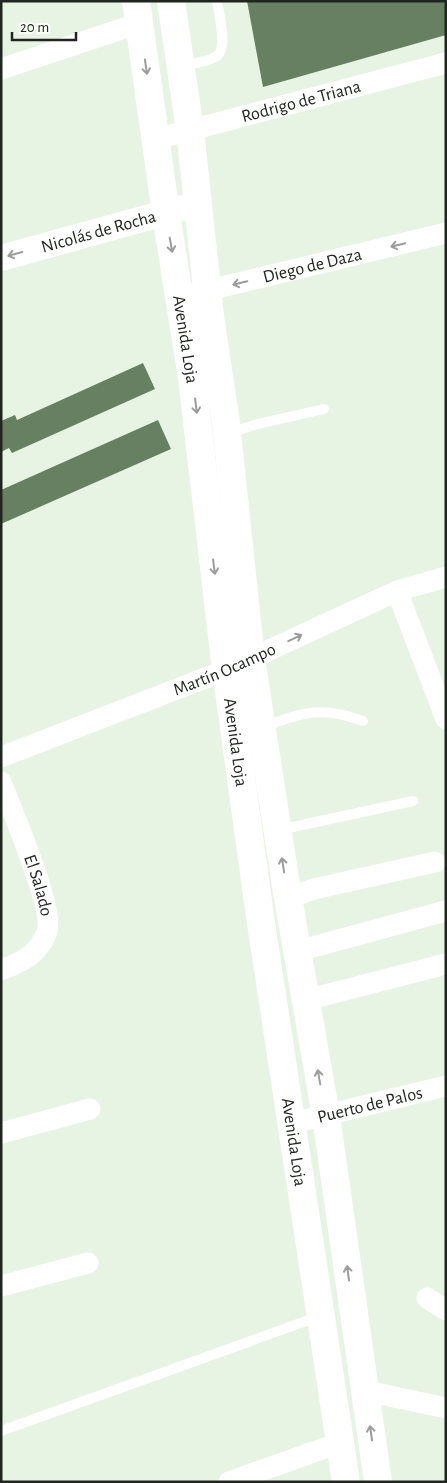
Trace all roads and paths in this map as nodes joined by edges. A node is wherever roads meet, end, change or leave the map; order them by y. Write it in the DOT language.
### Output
graph roads {
  1 [pos="171,1"];
  2 [pos="217,1"];
  3 [pos="138,12"];
  4 [pos="446,63"];
  5 [pos="181,67"];
  6 [pos="1,69"];
  7 [pos="190,130"];
  8 [pos="156,140"];
  9 [pos="197,204"];
  10 [pos="166,214"];
  11 [pos="446,233"];
  12 [pos="1,258"];
  13 [pos="207,290"];
  14 [pos="180,297"];
  15 [pos="324,409"];
  16 [pos="228,434"];
  17 [pos="446,577"];
  18 [pos="397,591"];
  19 [pos="251,659"];
  20 [pos="226,670"];
  21 [pos="446,719"];
  22 [pos="363,721"];
  23 [pos="262,728"];
  24 [pos="1,757"];
  25 [pos="1,782"];
  26 [pos="413,801"];
  27 [pos="278,830"];
  28 [pos="435,862"];
  29 [pos="288,898"];
  30 [pos="446,911"];
  31 [pos="298,952"];
  32 [pos="446,964"];
  33 [pos="1,970"];
  34 [pos="306,1000"];
  35 [pos="446,1086"];
  36 [pos="90,1109"];
  37 [pos="326,1116"];
  38 [pos="293,1123"];
  39 [pos="1,1132"];
  40 [pos="88,1263"];
  41 [pos="1,1286"];
  42 [pos="427,1298"];
  43 [pos="446,1310"];
  44 [pos="321,1315"];
  45 [pos="366,1390"];
  46 [pos="446,1408"];
  47 [pos="1,1431"];
  48 [pos="339,1443"];
  49 [pos="229,1482"];
  50 [pos="346,1482"];
  51 [pos="378,1482"];
  1 -- 5 [label="main road, Avenida Loja"];
  2 -- 5 [label="lane"];
  3 -- 6 [label="street"];
  3 -- 8 [label="main road, Avenida Loja, one-way"];
  4 -- 7 [label="street, Rodrigo de Triana"];
  5 -- 7 [label="main road, Avenida Loja"];
  7 -- 8 [label="street, Rodrigo de Triana"];
  7 -- 9 [label="main road, Avenida Loja"];
  8 -- 10 [label="main road, Avenida Loja"];
  9 -- 10 [label="street, Nicolás de Rocha"];
  9 -- 13 [label="main road, Avenida Loja"];
  10 -- 12 [label="street, Nicolás de Rocha, one-way"];
  10 -- 14 [label="main road, Avenida Loja, one-way"];
  11 -- 13 [label="street, Diego de Daza, one-way"];
  13 -- 14 [label="street, Diego de Daza"];
  13 -- 16 [label="main road, Avenida Loja"];
  14 -- 20 [label="main road, Avenida Loja, one-way"];
  15 -- 16 [label="lane"];
  16 -- 19 [label="main road, Avenida Loja"];
  17 -- 18 [label="street, Martín Ocampo"];
  19 -- 18 [label="street, Martín Ocampo, one-way"];
  18 -- 21 [label="street"];
  19 -- 20 [label="street, Martín Ocampo"];
  19 -- 23 [label="main road, Avenida Loja"];
  20 -- 24 [label="street, Martín Ocampo"];
  20 -- 38 [label="main road, Avenida Loja"];
  22 -- 23 [label="lane"];
  23 -- 27 [label="main road, Avenida Loja"];
  25 -- 33 [label="street, El Salado"];
  26 -- 27 [label="lane"];
  29 -- 27 [label="main road, Avenida Loja, one-way"];
  28 -- 29 [label="street"];
  29 -- 31 [label="main road, Avenida Loja"];
  30 -- 31 [label="street"];
  31 -- 34 [label="main road, Avenida Loja"];
  32 -- 34 [label="street"];
  37 -- 34 [label="main road, Avenida Loja, one-way"];
  35 -- 37 [label="street, Puerto de Palos"];
  36 -- 39 [label="street"];
  37 -- 38 [label="street, Puerto de Palos"];
  45 -- 37 [label="main road, Avenida Loja, one-way"];
  38 -- 44 [label="main road, Avenida Loja"];
  40 -- 41 [label="street"];
  42 -- 43 [label="street"];
  44 -- 47 [label="lane"];
  44 -- 48 [label="main road, Avenida Loja"];
  45 -- 46 [label="street"];
  51 -- 45 [label="main road, Avenida Loja, one-way"];
  48 -- 49 [label="street"];
  48 -- 50 [label="main road, Avenida Loja"];
}
